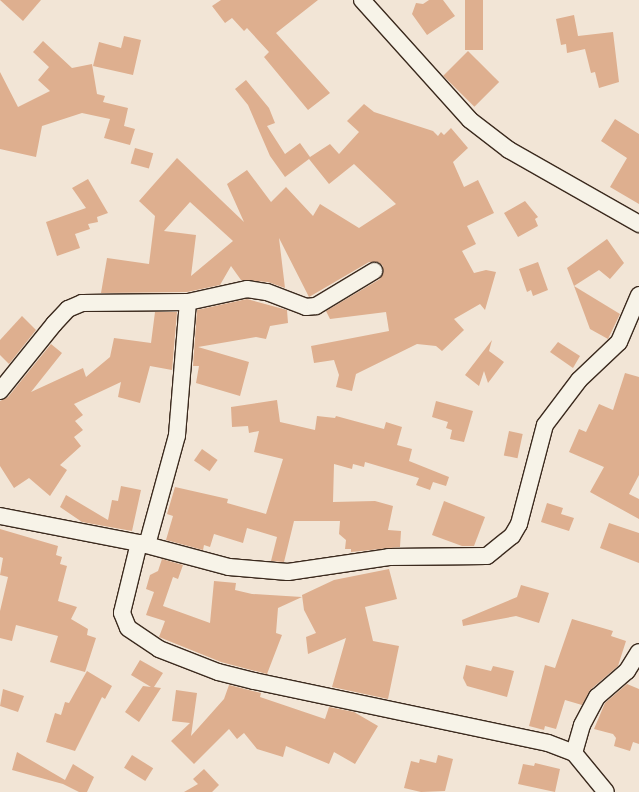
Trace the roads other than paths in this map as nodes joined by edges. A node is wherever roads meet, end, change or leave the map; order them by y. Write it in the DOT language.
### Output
graph roads {
  1 [pos="362,0"];
  2 [pos="639,224"];
  3 [pos="374,271"];
  4 [pos="639,295"];
  5 [pos="188,302"];
  6 [pos="0,391"];
  7 [pos="0,516"];
  8 [pos="143,544"];
  9 [pos="639,652"];
  10 [pos="574,753"];
  11 [pos="603,791"];
  1 -- 2 [label="street"];
  3 -- 5 [label="street"];
  4 -- 8 [label="street"];
  5 -- 6 [label="street"];
  5 -- 8 [label="street"];
  7 -- 8 [label="street"];
  8 -- 10 [label="street"];
  9 -- 10 [label="street"];
  10 -- 11 [label="street"];
}
